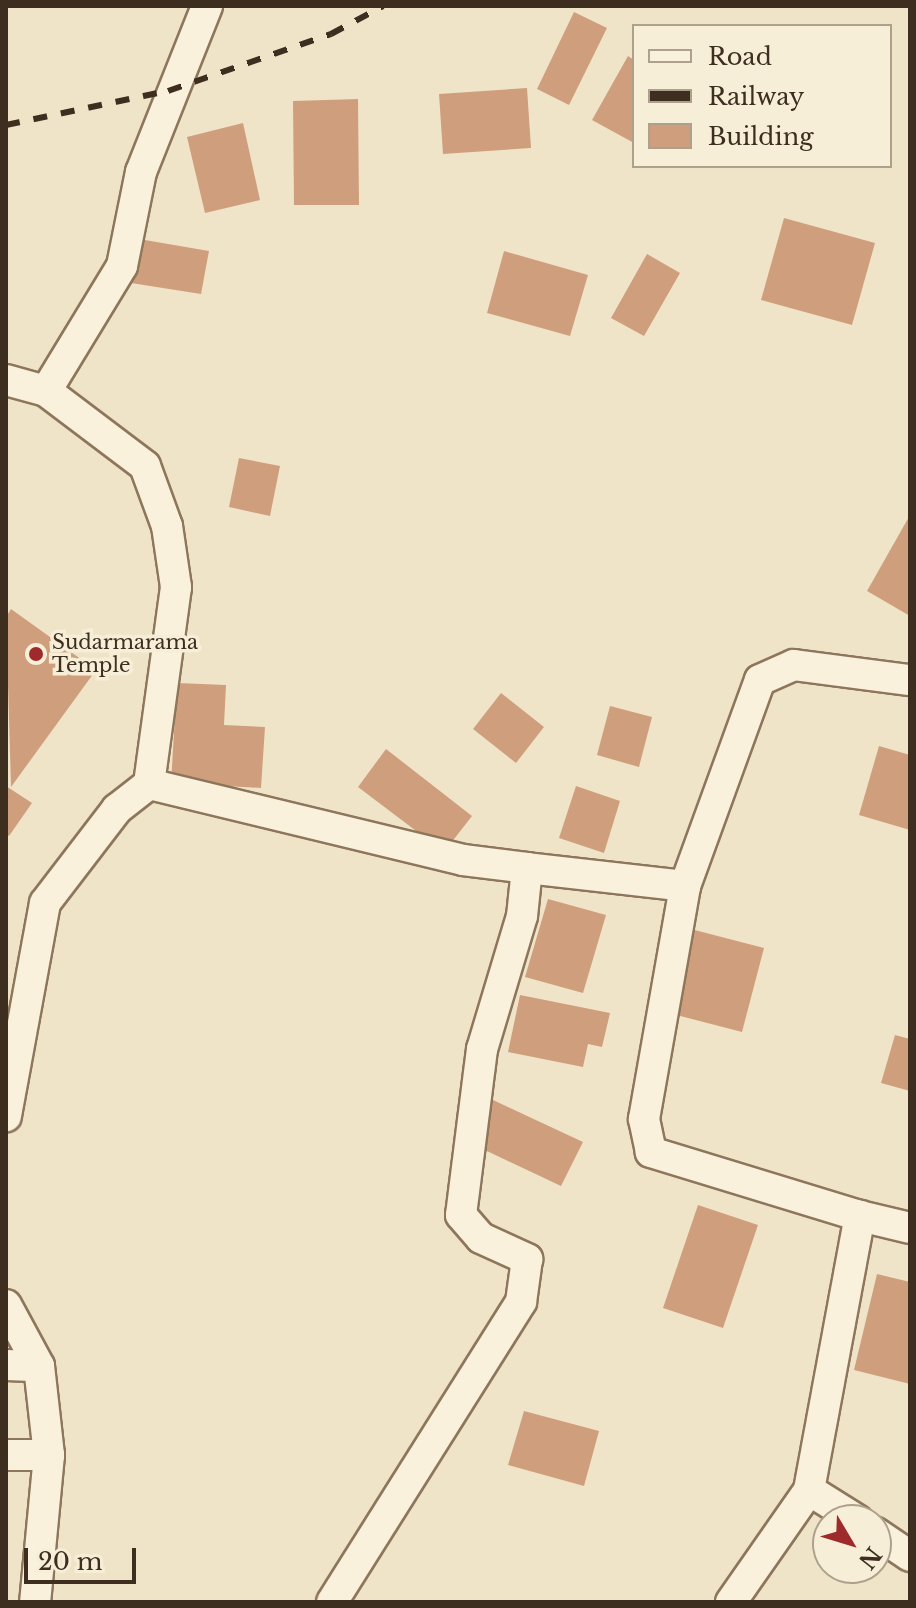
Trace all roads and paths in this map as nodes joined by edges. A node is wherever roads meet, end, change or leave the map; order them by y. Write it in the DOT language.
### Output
graph roads {
  1 [pos="207,6"];
  2 [pos="6,380"];
  3 [pos="46,391"];
  4 [pos="910,680"];
  5 [pos="149,784"];
  6 [pos="527,868"];
  7 [pos="685,886"];
  8 [pos="6,1116"];
  9 [pos="860,1216"];
  10 [pos="910,1228"];
  11 [pos="6,1305"];
  12 [pos="6,1365"];
  13 [pos="39,1366"];
  14 [pos="6,1455"];
  15 [pos="49,1455"];
  16 [pos="809,1490"];
  17 [pos="831,1504"];
  18 [pos="892,1544"];
  19 [pos="910,1556"];
  20 [pos="35,1602"];
  21 [pos="332,1602"];
  22 [pos="731,1602"];
  1 -- 3 [label="street"];
  2 -- 3 [label="street"];
  3 -- 5 [label="street"];
  4 -- 7 [label="street"];
  5 -- 6 [label="street"];
  5 -- 8 [label="street"];
  6 -- 7 [label="street"];
  6 -- 21 [label="street"];
  7 -- 9 [label="street"];
  9 -- 10 [label="street"];
  9 -- 16 [label="street"];
  11 -- 13 [label="street"];
  12 -- 13 [label="street"];
  13 -- 15 [label="street"];
  14 -- 15 [label="street"];
  15 -- 20 [label="street"];
  16 -- 17 [label="street"];
  16 -- 22 [label="street"];
  18 -- 19 [label="street"];
}
